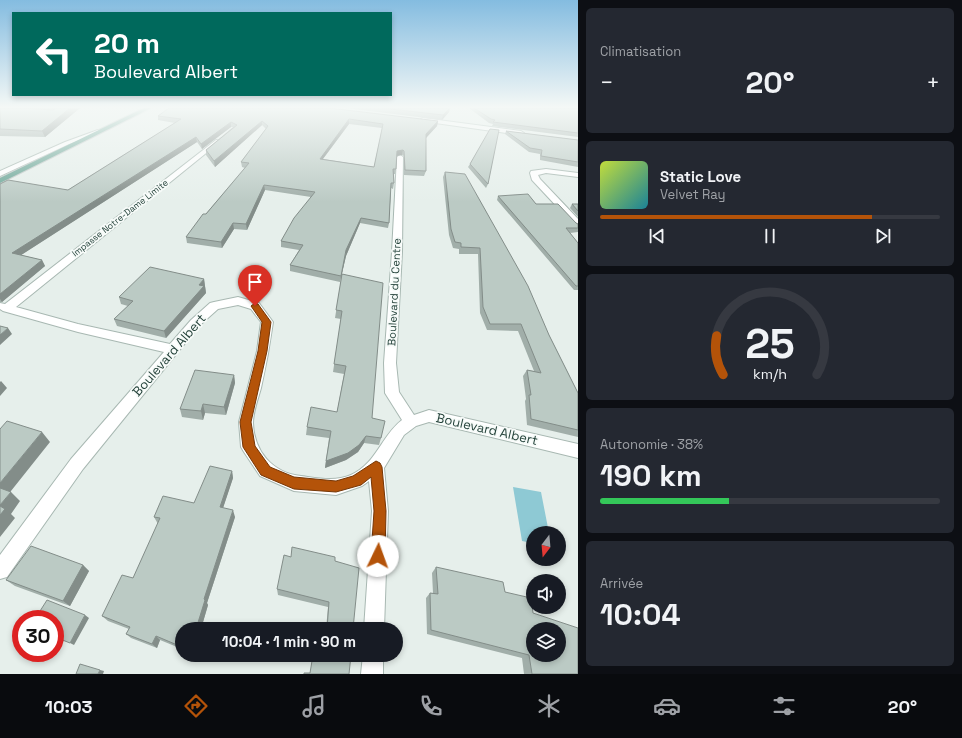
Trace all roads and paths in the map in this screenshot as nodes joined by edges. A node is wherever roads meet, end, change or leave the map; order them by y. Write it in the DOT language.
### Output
graph roads {
  1 [pos="75,139"];
  2 [pos="83,139"];
  3 [pos="220,139"];
  4 [pos="400,157"];
  5 [pos="0,174"];
  6 [pos="578,175"];
  7 [pos="0,181"];
  8 [pos="578,224"];
  9 [pos="3,307"];
  10 [pos="172,349"];
  11 [pos="411,422"];
  12 [pos="578,451"];
  13 [pos="376,467"];
  14 [pos="0,570"];
  15 [pos="374,622"];
  16 [pos="373,662"];
  17 [pos="372,674"];
  1 -- 5 [label="street"];
  2 -- 7 [label="main road"];
  3 -- 9 [label="street, Impasse Notre-Dame Limite"];
  4 -- 11 [label="street, Boulevard du Centre"];
  6 -- 8 [label="street"];
  9 -- 10 [label="street"];
  10 -- 13 [label="street, Boulevard Albert"];
  10 -- 14 [label="street, Boulevard Albert"];
  11 -- 12 [label="street, Boulevard Albert"];
  11 -- 13 [label="street, Boulevard Albert"];
  13 -- 15 [label="street"];
  16 -- 17 [label="street"];
}
